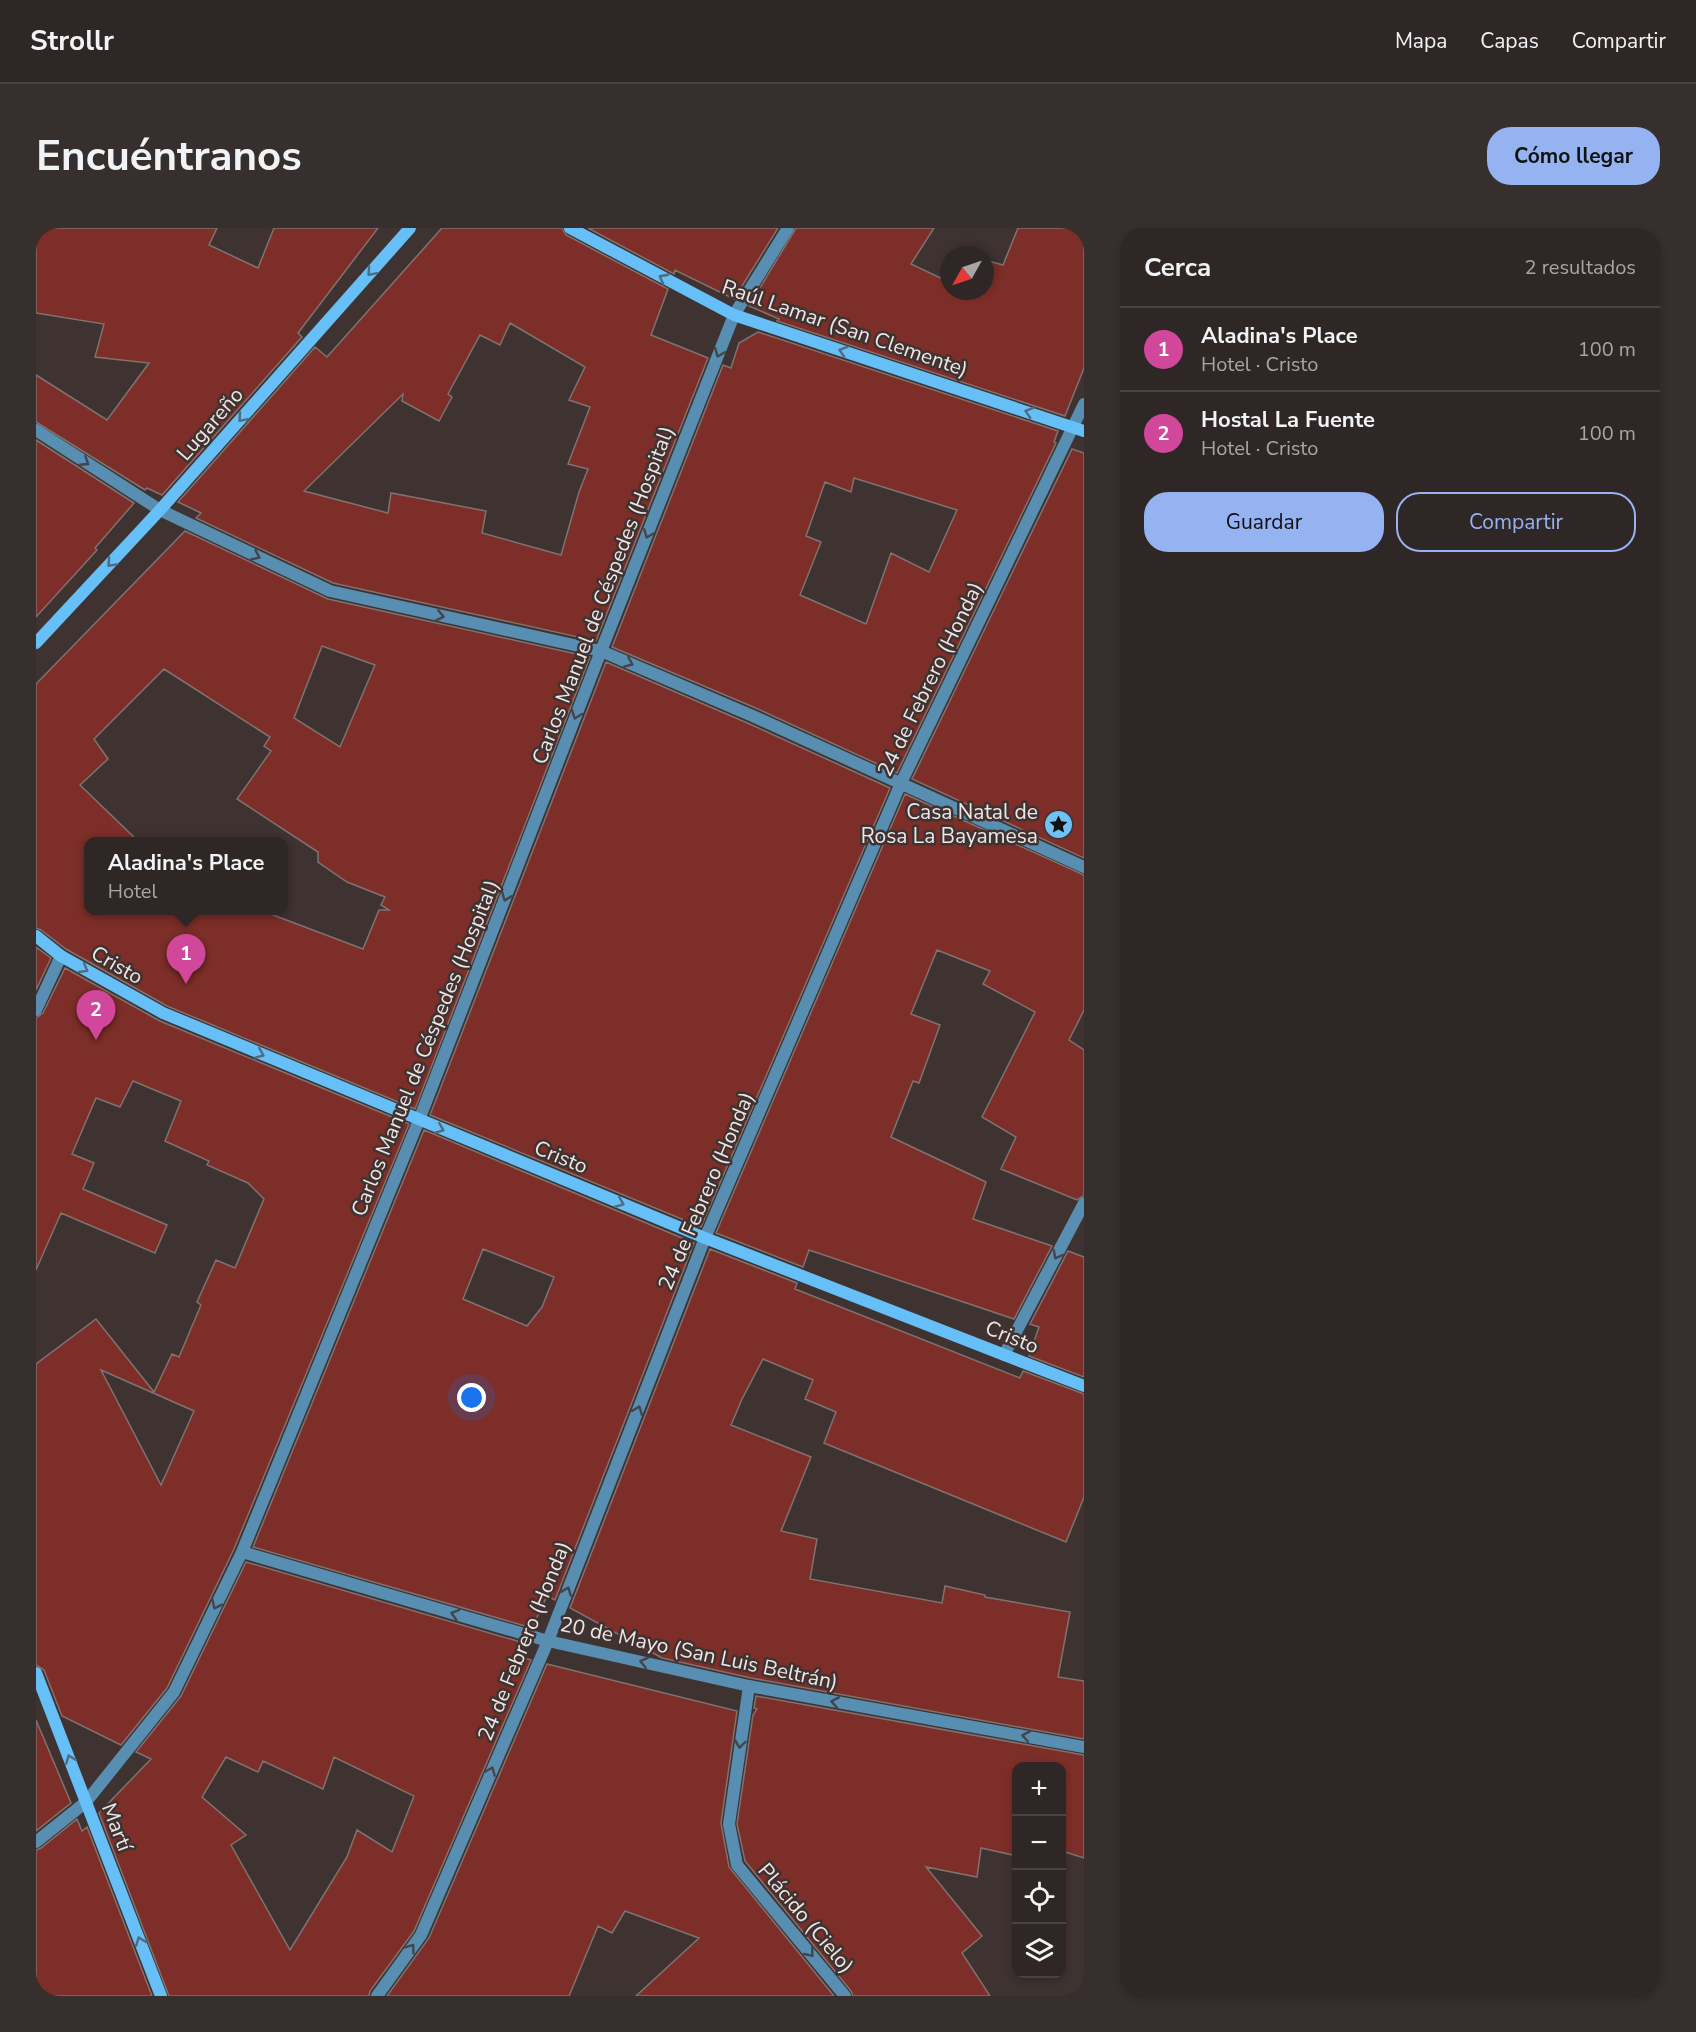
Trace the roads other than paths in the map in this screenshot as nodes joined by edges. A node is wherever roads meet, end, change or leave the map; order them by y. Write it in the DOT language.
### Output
graph roads {
  1 [pos="410,228"];
  2 [pos="570,228"];
  3 [pos="788,228"];
  4 [pos="734,315"];
  5 [pos="1084,404"];
  6 [pos="1079,429"];
  7 [pos="36,430"];
  8 [pos="160,510"];
  9 [pos="36,643"];
  10 [pos="601,651"];
  11 [pos="901,783"];
  12 [pos="1084,867"];
  13 [pos="36,936"];
  14 [pos="61,956"];
  15 [pos="36,1010"];
  16 [pos="419,1120"];
  17 [pos="1084,1203"];
  18 [pos="705,1238"];
  19 [pos="1004,1355"];
  20 [pos="1084,1386"];
  21 [pos="242,1552"];
  22 [pos="548,1641"];
  23 [pos="36,1673"];
  24 [pos="749,1686"];
  25 [pos="1084,1747"];
  26 [pos="86,1802"];
  27 [pos="36,1842"];
  28 [pos="161,1996"];
  29 [pos="377,1996"];
  30 [pos="845,1996"];
  1 -- 8 [label="street, Lugareño, one-way"];
  4 -- 2 [label="street, Raúl Lamar (San Clemente), one-way"];
  3 -- 4 [label="street, Carlos Manuel de Céspedes (Hospital)"];
  6 -- 4 [label="street, Raúl Lamar (San Clemente), one-way"];
  4 -- 10 [label="street, Carlos Manuel de Céspedes (Hospital), one-way"];
  5 -- 6 [label="street, 24 de Febrero (Honda)"];
  6 -- 11 [label="street, 24 de Febrero (Honda)"];
  7 -- 8 [label="street, one-way"];
  8 -- 9 [label="street, Lugareño, one-way"];
  8 -- 10 [label="street, one-way"];
  10 -- 11 [label="street, one-way"];
  10 -- 16 [label="street, Carlos Manuel de Céspedes (Hospital), one-way"];
  11 -- 12 [label="street"];
  11 -- 18 [label="street, 24 de Febrero (Honda)"];
  13 -- 14 [label="street, Cristo"];
  14 -- 15 [label="street"];
  14 -- 16 [label="street, Cristo, one-way"];
  16 -- 18 [label="street, Cristo, one-way"];
  16 -- 21 [label="street, Carlos Manuel de Céspedes (Hospital)"];
  17 -- 19 [label="street, one-way"];
  18 -- 19 [label="street, Cristo"];
  22 -- 18 [label="street, 24 de Febrero (Honda), one-way"];
  19 -- 20 [label="street, Cristo"];
  22 -- 21 [label="street, 20 de Mayo (San Luis Beltrán), one-way"];
  21 -- 26 [label="street, Carlos Manuel de Céspedes (Hospital), one-way"];
  24 -- 22 [label="street, 20 de Mayo (San Luis Beltrán), one-way"];
  29 -- 22 [label="street, 24 de Febrero (Honda), one-way"];
  26 -- 23 [label="street, Martí, one-way"];
  25 -- 24 [label="street, 20 de Mayo (San Luis Beltrán), one-way"];
  24 -- 30 [label="street, Plácido (Cielo), one-way"];
  26 -- 27 [label="street, Carlos Manuel de Céspedes (Hospital)"];
  28 -- 26 [label="street, Martí, one-way"];
}
